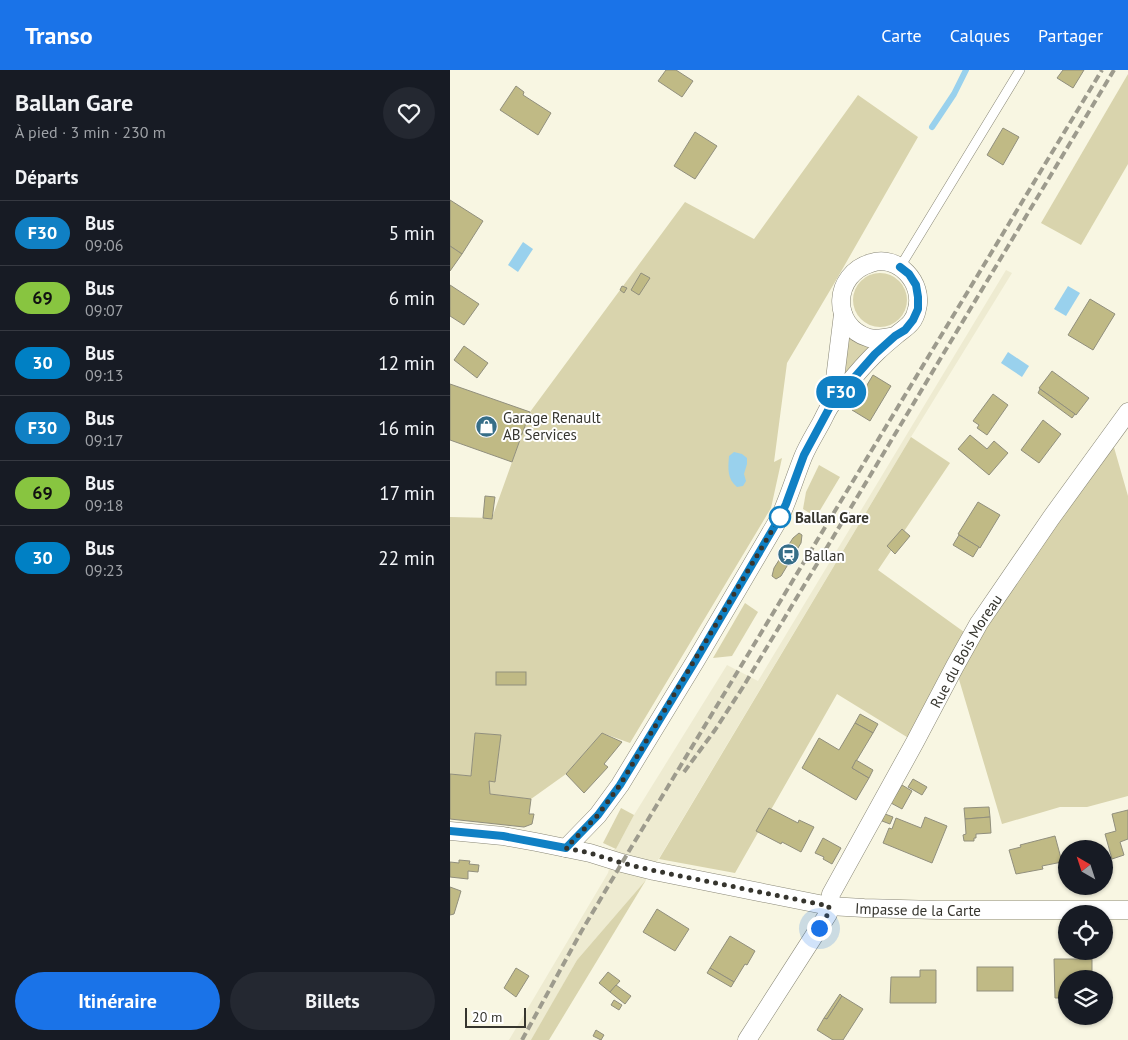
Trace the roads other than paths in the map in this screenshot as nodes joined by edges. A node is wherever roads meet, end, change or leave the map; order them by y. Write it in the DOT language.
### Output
graph roads {
  1 [pos="1020,70"];
  2 [pos="900,267"];
  3 [pos="843,314"];
  4 [pos="895,336"];
  5 [pos="832,403"];
  6 [pos="1128,412"];
  7 [pos="450,831"];
  8 [pos="566,848"];
  9 [pos="829,906"];
  10 [pos="1128,910"];
  11 [pos="747,1040"];
  1 -- 2 [label="lane"];
  2 -- 3 [label="street"];
  2 -- 4 [label="street"];
  3 -- 4 [label="street"];
  3 -- 5 [label="street"];
  4 -- 5 [label="street"];
  5 -- 8 [label="street"];
  6 -- 9 [label="street, Rue du Bois Moreau"];
  7 -- 8 [label="street, Impasse de la Carte"];
  8 -- 9 [label="street, Impasse de la Carte"];
  9 -- 10 [label="street, Impasse de la Carte"];
  9 -- 11 [label="street, Rue du Bois Moreau"];
}
